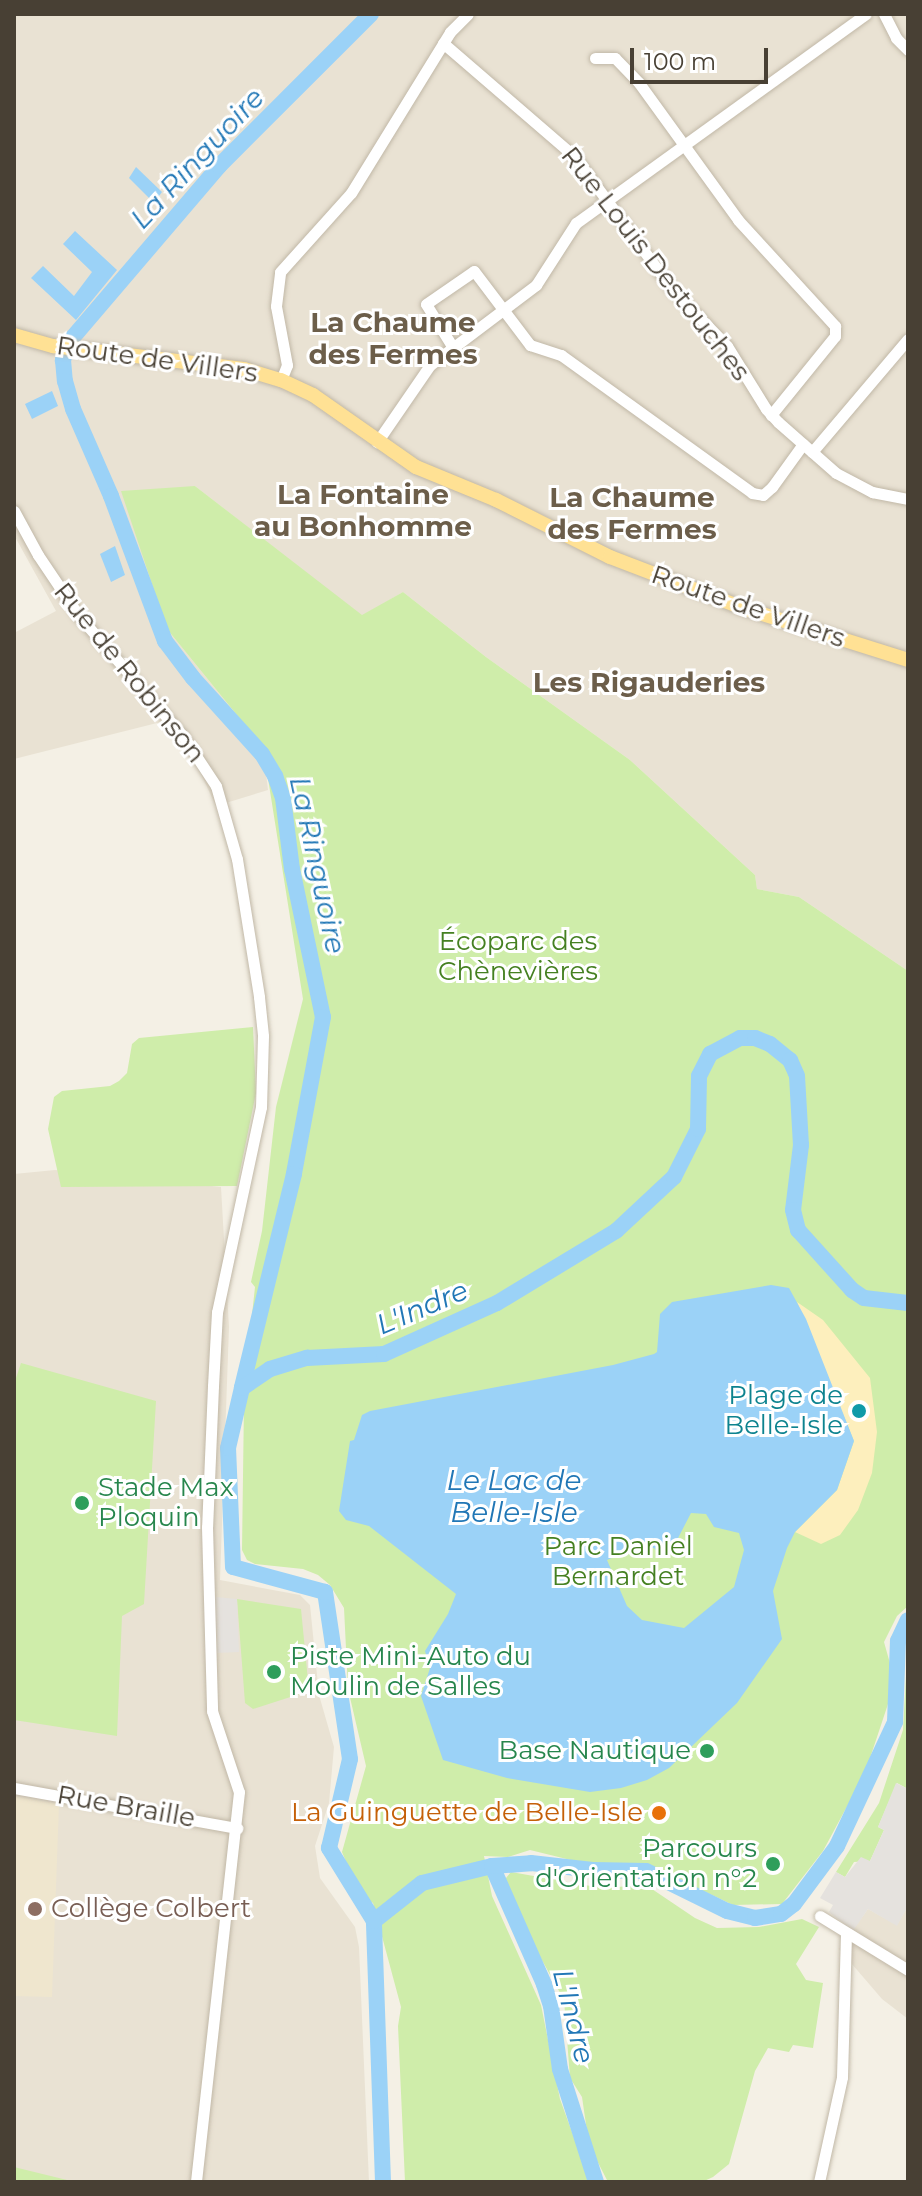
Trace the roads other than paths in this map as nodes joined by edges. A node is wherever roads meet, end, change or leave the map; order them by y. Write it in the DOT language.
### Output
graph roads {
  1 [pos="468,14"];
  2 [pos="866,14"];
  3 [pos="884,14"];
  4 [pos="443,43"];
  5 [pos="908,50"];
  6 [pos="595,58"];
  7 [pos="684,144"];
  8 [pos="608,200"];
  9 [pos="504,311"];
  10 [pos="14,335"];
  11 [pos="908,339"];
  12 [pos="452,346"];
  13 [pos="281,380"];
  14 [pos="771,415"];
  15 [pos="377,442"];
  16 [pos="807,448"];
  17 [pos="908,499"];
  18 [pos="14,511"];
  19 [pos="908,660"];
  20 [pos="14,1788"];
  21 [pos="237,1828"];
  22 [pos="820,1916"];
  23 [pos="846,1933"];
  24 [pos="908,1970"];
  25 [pos="196,2182"];
  26 [pos="819,2182"];
  1 -- 4 [label="street"];
  2 -- 7 [label="street"];
  3 -- 5 [label="street"];
  4 -- 8 [label="street, Rue Louis Destouches"];
  4 -- 13 [label="street"];
  6 -- 7 [label="street"];
  7 -- 8 [label="street"];
  7 -- 14 [label="street"];
  8 -- 9 [label="street"];
  8 -- 14 [label="street, Rue Louis Destouches"];
  9 -- 12 [label="street"];
  9 -- 12 [label="street"];
  9 -- 16 [label="street"];
  10 -- 13 [label="main road, Route de Villers"];
  11 -- 16 [label="street"];
  12 -- 15 [label="street"];
  13 -- 15 [label="main road, Route de Villers"];
  14 -- 16 [label="street, Rue Louis Destouches"];
  15 -- 19 [label="main road, Route de Villers"];
  16 -- 17 [label="street, Rue Louis Destouches"];
  18 -- 21 [label="street, Rue de Robinson"];
  20 -- 21 [label="street, Rue Braille"];
  21 -- 25 [label="street, Rue de Robinson"];
  22 -- 23 [label="street"];
  23 -- 24 [label="street"];
  23 -- 26 [label="street"];
}
